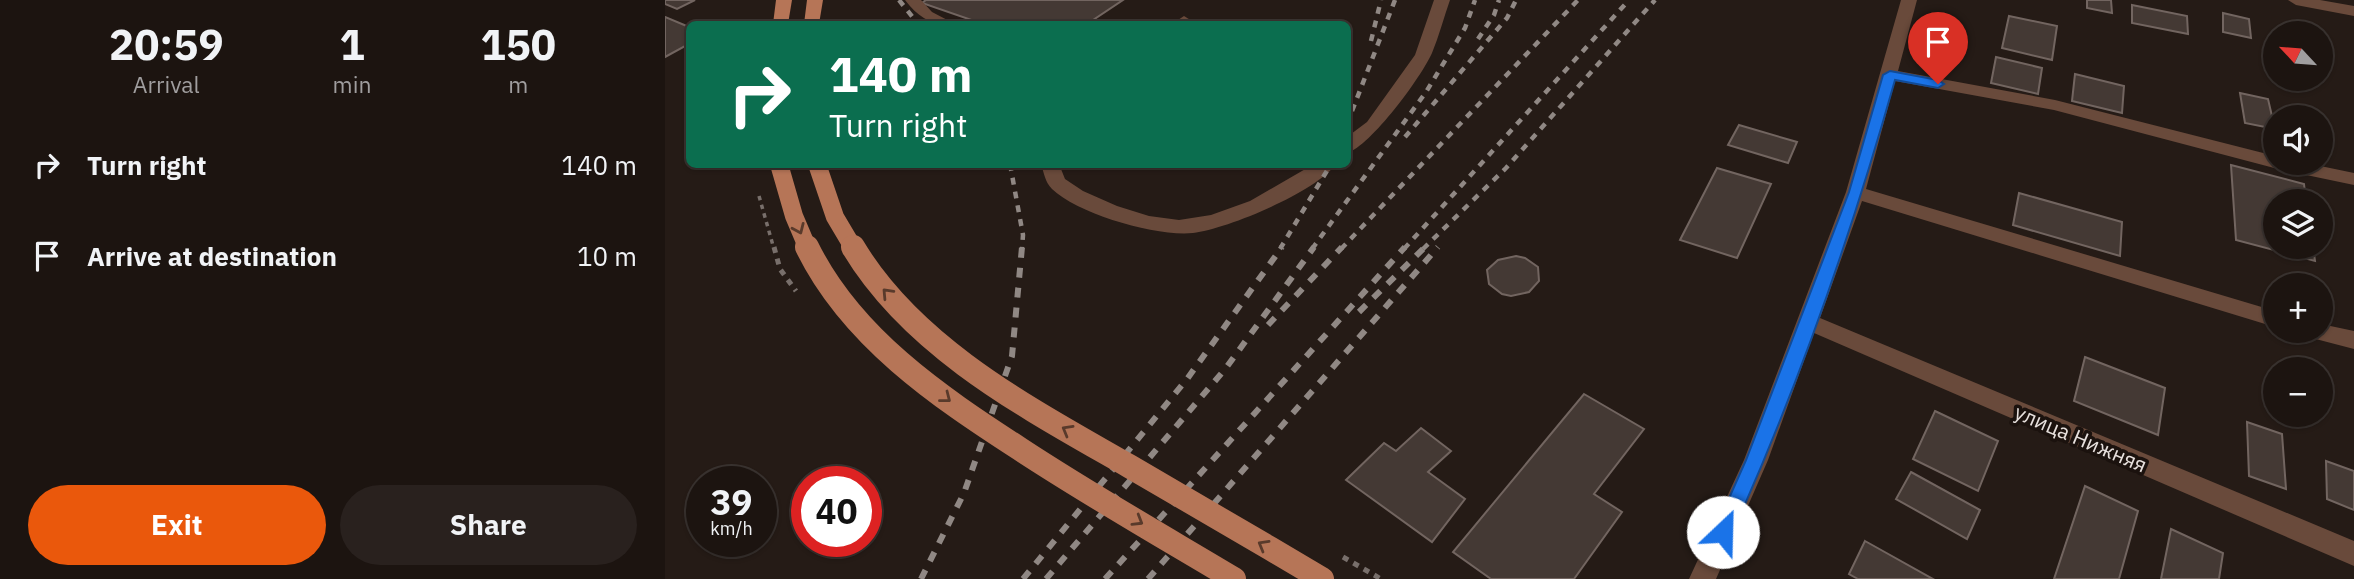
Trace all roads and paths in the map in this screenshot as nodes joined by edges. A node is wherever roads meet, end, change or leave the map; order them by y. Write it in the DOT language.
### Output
graph roads {
  1 [pos="784,0"];
  2 [pos="814,0"];
  3 [pos="913,0"];
  4 [pos="1442,0"];
  5 [pos="1909,0"];
  6 [pos="2296,0"];
  7 [pos="2354,11"];
  8 [pos="781,21"];
  9 [pos="812,21"];
  10 [pos="940,21"];
  11 [pos="1890,75"];
  12 [pos="1351,144"];
  13 [pos="2263,159"];
  14 [pos="780,168"];
  15 [pos="818,168"];
  16 [pos="1051,168"];
  17 [pos="1322,168"];
  18 [pos="2333,174"];
  19 [pos="2354,179"];
  20 [pos="1856,192"];
  21 [pos="2263,314"];
  22 [pos="1809,322"];
  23 [pos="2333,335"];
  24 [pos="2354,340"];
  25 [pos="1333,551"];
  26 [pos="2354,554"];
  27 [pos="1234,579"];
  28 [pos="1322,579"];
  29 [pos="1381,579"];
  30 [pos="1702,579"];
  1 -- 8 [label="main road"];
  2 -- 9 [label="main road"];
  3 -- 10 [label="street"];
  4 -- 12 [label="street"];
  5 -- 11 [label="street"];
  6 -- 7 [label="street"];
  11 -- 13 [label="street"];
  11 -- 20 [label="street"];
  14 -- 27 [label="main road, one-way, bridge"];
  28 -- 15 [label="main road, one-way, bridge"];
  16 -- 17 [label="street"];
  18 -- 19 [label="street"];
  20 -- 21 [label="street"];
  20 -- 22 [label="street"];
  22 -- 26 [label="street, улица Нижняя"];
  22 -- 30 [label="street"];
  23 -- 24 [label="street"];
  25 -- 29 [label="path, bridge"];
}
